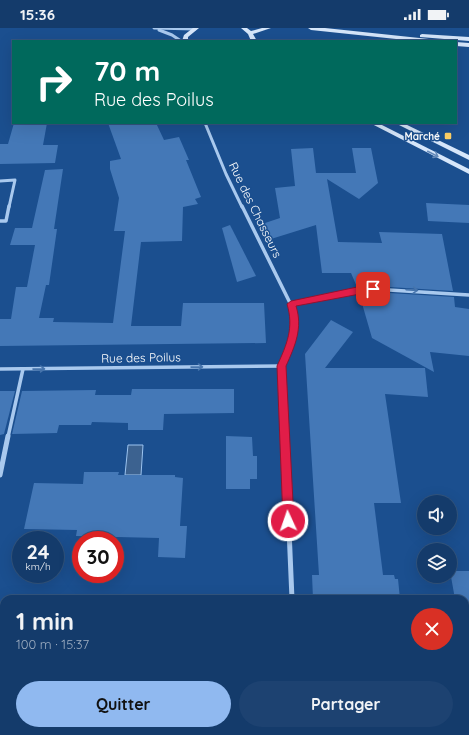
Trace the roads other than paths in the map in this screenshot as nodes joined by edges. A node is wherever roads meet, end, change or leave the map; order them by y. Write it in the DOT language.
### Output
graph roads {
  1 [pos="153,28"];
  2 [pos="196,28"];
  3 [pos="244,28"];
  4 [pos="268,28"];
  5 [pos="311,28"];
  6 [pos="250,33"];
  7 [pos="384,35"];
  8 [pos="469,39"];
  9 [pos="180,40"];
  10 [pos="185,40"];
  11 [pos="254,40"];
  12 [pos="422,40"];
  13 [pos="457,44"];
  14 [pos="469,45"];
  15 [pos="204,124"];
  16 [pos="375,124"];
  17 [pos="400,124"];
  18 [pos="469,158"];
  19 [pos="469,172"];
  20 [pos="0,181"];
  21 [pos="0,221"];
  22 [pos="469,295"];
  23 [pos="291,304"];
  24 [pos="282,366"];
  25 [pos="0,369"];
  26 [pos="23,369"];
  27 [pos="0,475"];
  28 [pos="292,595"];
  1 -- 2 [label="street"];
  1 -- 9 [label="street"];
  2 -- 10 [label="street"];
  3 -- 6 [label="street"];
  4 -- 6 [label="street"];
  5 -- 7 [label="street"];
  6 -- 11 [label="street"];
  7 -- 8 [label="street"];
  7 -- 12 [label="street"];
  13 -- 14 [label="street"];
  15 -- 23 [label="street, Rue des Chasseurs"];
  16 -- 19 [label="street, one-way"];
  17 -- 18 [label="street"];
  20 -- 21 [label="street"];
  23 -- 22 [label="street, one-way"];
  23 -- 24 [label="street, Rue des Chasseurs"];
  26 -- 24 [label="street, Rue des Poilus, one-way"];
  24 -- 28 [label="street"];
  25 -- 26 [label="street, Rue des Poilus"];
  26 -- 27 [label="street"];
}
